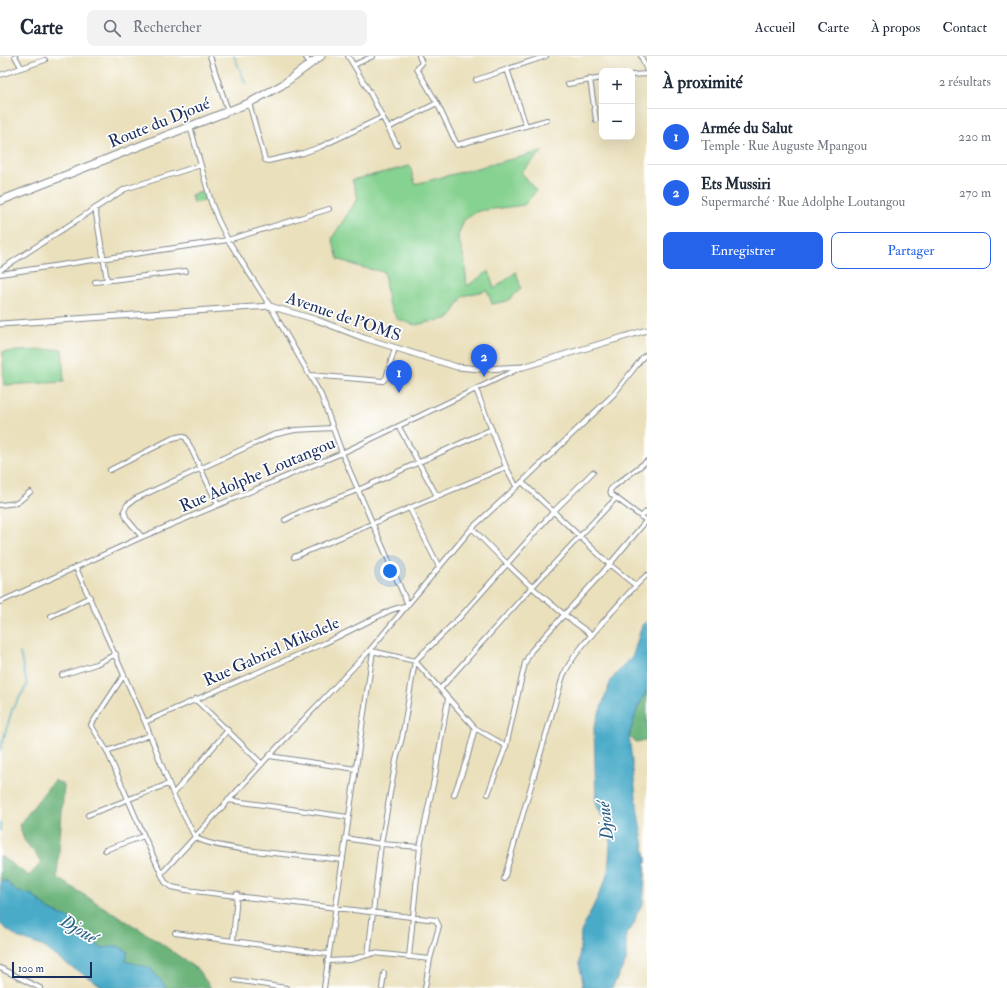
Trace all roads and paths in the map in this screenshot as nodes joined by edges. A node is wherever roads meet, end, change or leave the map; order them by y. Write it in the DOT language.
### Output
graph roads {
  1 [pos="15,56"];
  2 [pos="210,56"];
  3 [pos="305,56"];
  4 [pos="321,56"];
  5 [pos="348,56"];
  6 [pos="373,56"];
  7 [pos="419,56"];
  8 [pos="546,56"];
  9 [pos="641,56"];
  10 [pos="45,60"];
  11 [pos="311,65"];
  12 [pos="354,65"];
  13 [pos="21,67"];
  14 [pos="507,69"];
  15 [pos="647,72"];
  16 [pos="635,74"];
  17 [pos="0,75"];
  18 [pos="599,78"];
  19 [pos="590,79"];
  20 [pos="476,80"];
  21 [pos="568,84"];
  22 [pos="249,103"];
  23 [pos="437,103"];
  24 [pos="228,111"];
  25 [pos="381,118"];
  26 [pos="547,120"];
  27 [pos="596,120"];
  28 [pos="190,126"];
  29 [pos="526,126"];
  30 [pos="388,128"];
  31 [pos="397,145"];
  32 [pos="201,165"];
  33 [pos="0,201"];
  34 [pos="95,208"];
  35 [pos="329,209"];
  36 [pos="228,240"];
  37 [pos="104,259"];
  38 [pos="0,270"];
  39 [pos="186,271"];
  40 [pos="0,274"];
  41 [pos="107,280"];
  42 [pos="95,282"];
  43 [pos="270,306"];
  44 [pos="0,324"];
  45 [pos="647,330"];
  46 [pos="395,348"];
  47 [pos="647,354"];
  48 [pos="523,367"];
  49 [pos="310,375"];
  50 [pos="476,389"];
  51 [pos="399,427"];
  52 [pos="333,428"];
  53 [pos="492,429"];
  54 [pos="342,453"];
  55 [pos="647,461"];
  56 [pos="418,462"];
  57 [pos="506,467"];
  58 [pos="201,468"];
  59 [pos="110,470"];
  60 [pos="593,472"];
  61 [pos="522,482"];
  62 [pos="516,486"];
  63 [pos="358,490"];
  64 [pos="30,492"];
  65 [pos="437,496"];
  66 [pos="616,498"];
  67 [pos="0,505"];
  68 [pos="218,505"];
  69 [pos="410,509"];
  70 [pos="647,511"];
  71 [pos="553,512"];
  72 [pos="641,517"];
  73 [pos="285,520"];
  74 [pos="647,521"];
  75 [pos="373,525"];
  76 [pos="472,528"];
  77 [pos="142,537"];
  78 [pos="580,537"];
  79 [pos="294,557"];
  80 [pos="610,564"];
  81 [pos="507,565"];
  82 [pos="439,567"];
  83 [pos="76,568"];
  84 [pos="647,575"];
  85 [pos="635,585"];
  86 [pos="532,587"];
  87 [pos="90,597"];
  88 [pos="0,602"];
  89 [pos="408,605"];
  90 [pos="564,614"];
  91 [pos="51,616"];
  92 [pos="592,635"];
  93 [pos="371,651"];
  94 [pos="116,654"];
  95 [pos="415,661"];
  96 [pos="62,675"];
  97 [pos="124,675"];
  98 [pos="440,689"];
  99 [pos="195,699"];
  100 [pos="448,700"];
  101 [pos="145,722"];
  102 [pos="475,728"];
  103 [pos="228,730"];
  104 [pos="150,735"];
  105 [pos="506,746"];
  106 [pos="107,751"];
  107 [pos="269,756"];
  108 [pos="262,764"];
  109 [pos="356,769"];
  110 [pos="168,784"];
  111 [pos="173,794"];
  112 [pos="488,794"];
  113 [pos="454,795"];
  114 [pos="128,799"];
  115 [pos="228,800"];
  116 [pos="88,815"];
  117 [pos="348,817"];
  118 [pos="144,836"];
  119 [pos="194,837"];
  120 [pos="345,838"];
  121 [pos="381,844"];
  122 [pos="420,847"];
  123 [pos="105,850"];
  124 [pos="343,860"];
  125 [pos="161,874"];
  126 [pos="504,879"];
  127 [pos="237,894"];
  128 [pos="334,906"];
  129 [pos="374,913"];
  130 [pos="413,917"];
  131 [pos="175,933"];
  132 [pos="233,941"];
  133 [pos="327,954"];
  134 [pos="368,955"];
  135 [pos="409,957"];
  136 [pos="430,959"];
  137 [pos="327,961"];
  138 [pos="0,968"];
  139 [pos="384,974"];
  140 [pos="235,980"];
  141 [pos="40,988"];
  142 [pos="286,988"];
  143 [pos="324,988"];
  144 [pos="382,988"];
  145 [pos="425,988"];
  1 -- 13 [label="street"];
  2 -- 24 [label="street"];
  3 -- 11 [label="street"];
  4 -- 11 [label="main road, Route du Djoué"];
  5 -- 12 [label="street"];
  6 -- 12 [label="street"];
  7 -- 23 [label="street"];
  8 -- 14 [label="street"];
  9 -- 15 [label="street"];
  10 -- 13 [label="street"];
  11 -- 22 [label="main road, Route du Djoué"];
  12 -- 25 [label="street"];
  13 -- 17 [label="street"];
  14 -- 20 [label="street"];
  14 -- 29 [label="street"];
  15 -- 16 [label="street"];
  18 -- 19 [label="street"];
  19 -- 21 [label="street"];
  19 -- 27 [label="street"];
  22 -- 24 [label="main road, Route du Djoué"];
  22 -- 25 [label="street"];
  23 -- 29 [label="street"];
  23 -- 30 [label="street"];
  24 -- 28 [label="main road, Route du Djoué"];
  25 -- 30 [label="street"];
  26 -- 29 [label="street"];
  28 -- 32 [label="street"];
  28 -- 33 [label="main road, Route du Djoué"];
  30 -- 31 [label="street"];
  32 -- 34 [label="street"];
  32 -- 36 [label="street"];
  34 -- 37 [label="street"];
  34 -- 38 [label="street"];
  35 -- 36 [label="street"];
  36 -- 37 [label="street"];
  36 -- 43 [label="street"];
  37 -- 40 [label="street"];
  37 -- 41 [label="street"];
  39 -- 41 [label="street"];
  41 -- 42 [label="street"];
  43 -- 44 [label="street, Avenue de l'OMS"];
  43 -- 46 [label="street, Avenue de l'OMS"];
  43 -- 49 [label="street"];
  45 -- 48 [label="street, Avenue de l'OMS"];
  46 -- 48 [label="street, Avenue de l'OMS"];
  46 -- 49 [label="street"];
  47 -- 61 [label="street"];
  48 -- 50 [label="street, Rue Adolphe Loutangou"];
  49 -- 52 [label="street"];
  50 -- 51 [label="street, Rue Adolphe Loutangou"];
  50 -- 53 [label="street"];
  51 -- 54 [label="street, Rue Adolphe Loutangou"];
  51 -- 56 [label="street"];
  52 -- 54 [label="street"];
  52 -- 58 [label="street"];
  53 -- 56 [label="street"];
  53 -- 57 [label="street"];
  54 -- 63 [label="street"];
  54 -- 68 [label="street, Rue Adolphe Loutangou"];
  55 -- 66 [label="street"];
  56 -- 63 [label="street"];
  56 -- 65 [label="street"];
  57 -- 62 [label="street"];
  57 -- 65 [label="street"];
  58 -- 59 [label="street"];
  58 -- 68 [label="street"];
  58 -- 77 [label="street"];
  60 -- 71 [label="street"];
  61 -- 62 [label="street"];
  61 -- 71 [label="street"];
  62 -- 76 [label="street"];
  63 -- 73 [label="street"];
  63 -- 75 [label="street"];
  64 -- 67 [label="street"];
  65 -- 69 [label="street"];
  66 -- 72 [label="street"];
  66 -- 78 [label="street"];
  68 -- 77 [label="street, Rue Adolphe Loutangou"];
  69 -- 75 [label="street"];
  69 -- 82 [label="street"];
  70 -- 72 [label="street"];
  71 -- 78 [label="street"];
  71 -- 81 [label="street"];
  72 -- 74 [label="street"];
  74 -- 80 [label="street"];
  75 -- 79 [label="street"];
  75 -- 89 [label="street"];
  76 -- 81 [label="street"];
  76 -- 82 [label="street"];
  77 -- 83 [label="street, Rue Adolphe Loutangou"];
  78 -- 80 [label="street"];
  78 -- 86 [label="street"];
  80 -- 85 [label="street"];
  80 -- 90 [label="street"];
  81 -- 86 [label="street"];
  81 -- 95 [label="street"];
  82 -- 89 [label="street"];
  83 -- 87 [label="street"];
  83 -- 88 [label="street, Rue Adolphe Loutangou"];
  84 -- 85 [label="street"];
  85 -- 92 [label="street"];
  86 -- 90 [label="street"];
  86 -- 98 [label="street"];
  87 -- 91 [label="street"];
  87 -- 94 [label="street"];
  89 -- 93 [label="street"];
  89 -- 99 [label="street, Rue Gabriel Mikolele"];
  90 -- 92 [label="street"];
  90 -- 105 [label="street"];
  92 -- 126 [label="street"];
  93 -- 95 [label="street"];
  93 -- 107 [label="street"];
  93 -- 109 [label="street"];
  94 -- 96 [label="street"];
  94 -- 97 [label="street"];
  95 -- 98 [label="street"];
  95 -- 121 [label="street"];
  97 -- 101 [label="street"];
  97 -- 106 [label="street"];
  98 -- 100 [label="street"];
  99 -- 101 [label="street, Rue Gabriel Mikolele"];
  99 -- 103 [label="street"];
  100 -- 102 [label="street"];
  100 -- 122 [label="street"];
  101 -- 104 [label="street"];
  102 -- 105 [label="street"];
  102 -- 113 [label="street"];
  103 -- 108 [label="street"];
  103 -- 111 [label="street"];
  104 -- 106 [label="street"];
  104 -- 110 [label="street"];
  105 -- 112 [label="street"];
  106 -- 114 [label="street"];
  107 -- 108 [label="street"];
  107 -- 109 [label="street"];
  108 -- 115 [label="street"];
  109 -- 117 [label="street"];
  110 -- 111 [label="street"];
  110 -- 114 [label="street"];
  111 -- 119 [label="street"];
  114 -- 116 [label="street"];
  114 -- 118 [label="street"];
  115 -- 117 [label="street"];
  115 -- 119 [label="street"];
  117 -- 120 [label="street"];
  118 -- 123 [label="street"];
  118 -- 125 [label="street"];
  119 -- 124 [label="street"];
  119 -- 125 [label="street"];
  120 -- 121 [label="street"];
  120 -- 124 [label="street"];
  121 -- 122 [label="street"];
  121 -- 129 [label="street"];
  122 -- 130 [label="street"];
  124 -- 128 [label="street"];
  125 -- 127 [label="street"];
  127 -- 128 [label="street"];
  127 -- 132 [label="street"];
  128 -- 129 [label="street"];
  128 -- 133 [label="street"];
  129 -- 130 [label="street"];
  129 -- 134 [label="street"];
  130 -- 135 [label="street"];
  130 -- 136 [label="street"];
  131 -- 132 [label="street"];
  132 -- 133 [label="street"];
  133 -- 137 [label="street"];
  134 -- 135 [label="street"];
  134 -- 137 [label="street"];
  135 -- 136 [label="street"];
  136 -- 145 [label="street"];
  137 -- 143 [label="street"];
  138 -- 141 [label="street"];
  139 -- 144 [label="street"];
  140 -- 142 [label="street"];
}
